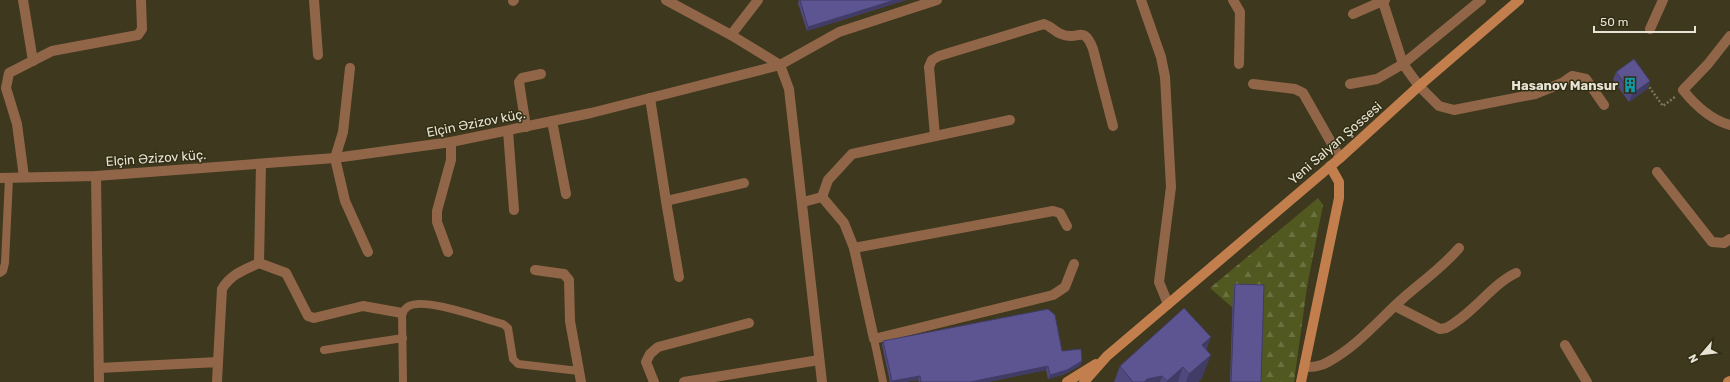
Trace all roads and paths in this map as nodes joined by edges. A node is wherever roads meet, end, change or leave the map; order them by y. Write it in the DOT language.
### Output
graph roads {
  1 [pos="23,0"];
  2 [pos="141,0"];
  3 [pos="314,0"];
  4 [pos="666,0"];
  5 [pos="758,0"];
  6 [pos="937,0"];
  7 [pos="1140,0"];
  8 [pos="1233,0"];
  9 [pos="1481,0"];
  10 [pos="1518,0"];
  11 [pos="1663,0"];
  12 [pos="1384,1"];
  13 [pos="1353,14"];
  14 [pos="1650,29"];
  15 [pos="731,35"];
  16 [pos="1730,36"];
  17 [pos="318,55"];
  18 [pos="33,61"];
  19 [pos="1239,64"];
  20 [pos="1403,64"];
  21 [pos="780,65"];
  22 [pos="350,68"];
  23 [pos="541,74"];
  24 [pos="1646,82"];
  25 [pos="1253,84"];
  26 [pos="1350,84"];
  27 [pos="1419,86"];
  28 [pos="3,88"];
  29 [pos="1683,90"];
  30 [pos="650,98"];
  31 [pos="1604,105"];
  32 [pos="1010,120"];
  33 [pos="552,121"];
  34 [pos="1730,125"];
  35 [pos="1113,126"];
  36 [pos="526,127"];
  37 [pos="508,130"];
  38 [pos="935,136"];
  39 [pos="451,142"];
  40 [pos="335,158"];
  41 [pos="1340,158"];
  42 [pos="261,164"];
  43 [pos="1330,166"];
  44 [pos="1657,172"];
  45 [pos="96,176"];
  46 [pos="24,177"];
  47 [pos="4,178"];
  48 [pos="744,183"];
  49 [pos="566,194"];
  50 [pos="822,198"];
  51 [pos="666,201"];
  52 [pos="803,202"];
  53 [pos="514,210"];
  54 [pos="1068,226"];
  55 [pos="1730,239"];
  56 [pos="854,248"];
  57 [pos="1459,248"];
  58 [pos="368,252"];
  59 [pos="448,252"];
  60 [pos="259,263"];
  61 [pos="1074,264"];
  62 [pos="535,270"];
  63 [pos="0,273"];
  64 [pos="1516,273"];
  65 [pos="679,277"];
  66 [pos="1168,304"];
  67 [pos="1395,306"];
  68 [pos="402,313"];
  69 [pos="749,323"];
  70 [pos="403,338"];
  71 [pos="874,339"];
  72 [pos="1565,346"];
  73 [pos="324,350"];
  74 [pos="1108,356"];
  75 [pos="819,360"];
  76 [pos="218,362"];
  77 [pos="1304,367"];
  78 [pos="98,368"];
  79 [pos="579,372"];
  80 [pos="99,382"];
  81 [pos="217,382"];
  82 [pos="403,382"];
  83 [pos="581,382"];
  84 [pos="654,382"];
  85 [pos="684,382"];
  86 [pos="822,382"];
  87 [pos="883,382"];
  88 [pos="1067,382"];
  89 [pos="1084,382"];
  90 [pos="1301,382"];
  91 [pos="1587,382"];
  1 -- 18 [label="street"];
  2 -- 18 [label="street"];
  3 -- 17 [label="street"];
  4 -- 15 [label="street"];
  5 -- 15 [label="street"];
  6 -- 21 [label="street, Elçin Əzizov küç."];
  7 -- 66 [label="street"];
  8 -- 19 [label="street"];
  9 -- 20 [label="street"];
  10 -- 27 [label="main road, Yeni Salyan Şossesi"];
  11 -- 14 [label="street"];
  12 -- 13 [label="street"];
  12 -- 20 [label="street"];
  15 -- 21 [label="street"];
  16 -- 29 [label="street"];
  18 -- 28 [label="street"];
  20 -- 26 [label="street"];
  20 -- 27 [label="street"];
  21 -- 30 [label="street, Elçin Əzizov küç."];
  21 -- 52 [label="street"];
  22 -- 40 [label="street"];
  23 -- 36 [label="street"];
  24 -- 29 [label="path"];
  25 -- 41 [label="street"];
  27 -- 31 [label="street"];
  27 -- 41 [label="main road, Yeni Salyan Şossesi"];
  28 -- 46 [label="street"];
  29 -- 34 [label="street"];
  30 -- 33 [label="street, Elçin Əzizov küç."];
  30 -- 51 [label="street"];
  32 -- 38 [label="street"];
  33 -- 36 [label="street, Elçin Əzizov küç."];
  33 -- 49 [label="street"];
  35 -- 38 [label="street"];
  36 -- 37 [label="street, Elçin Əzizov küç."];
  37 -- 39 [label="street, Elçin Əzizov küç."];
  37 -- 53 [label="street"];
  38 -- 50 [label="street"];
  39 -- 40 [label="street, Elçin Əzizov küç."];
  39 -- 59 [label="street"];
  40 -- 42 [label="street, Elçin Əzizov küç."];
  40 -- 58 [label="street"];
  41 -- 43 [label="main road, Yeni Salyan Şossesi"];
  42 -- 45 [label="street, Elçin Əzizov küç."];
  42 -- 60 [label="street"];
  43 -- 66 [label="main road, Yeni Salyan Şossesi"];
  43 -- 77 [label="main road"];
  44 -- 55 [label="street"];
  45 -- 46 [label="street, Elçin Əzizov küç."];
  45 -- 78 [label="street"];
  46 -- 47 [label="street, Elçin Əzizov küç."];
  47 -- 63 [label="lane"];
  48 -- 51 [label="street"];
  50 -- 52 [label="street"];
  50 -- 56 [label="street"];
  51 -- 65 [label="street"];
  52 -- 75 [label="street"];
  54 -- 56 [label="street"];
  56 -- 71 [label="street"];
  57 -- 67 [label="street"];
  60 -- 68 [label="street"];
  60 -- 76 [label="street"];
  61 -- 71 [label="street"];
  62 -- 79 [label="street"];
  64 -- 67 [label="street"];
  66 -- 74 [label="main road, Yeni Salyan Şossesi"];
  67 -- 77 [label="street"];
  68 -- 70 [label="lane"];
  68 -- 79 [label="lane"];
  69 -- 84 [label="street"];
  70 -- 73 [label="lane"];
  70 -- 82 [label="lane"];
  71 -- 87 [label="lane"];
  72 -- 91 [label="street"];
  74 -- 88 [label="main road"];
  74 -- 89 [label="main road"];
  75 -- 85 [label="street"];
  75 -- 86 [label="street"];
  76 -- 78 [label="street"];
  76 -- 81 [label="street"];
  77 -- 90 [label="main road"];
  78 -- 80 [label="street"];
  79 -- 83 [label="street"];
}
